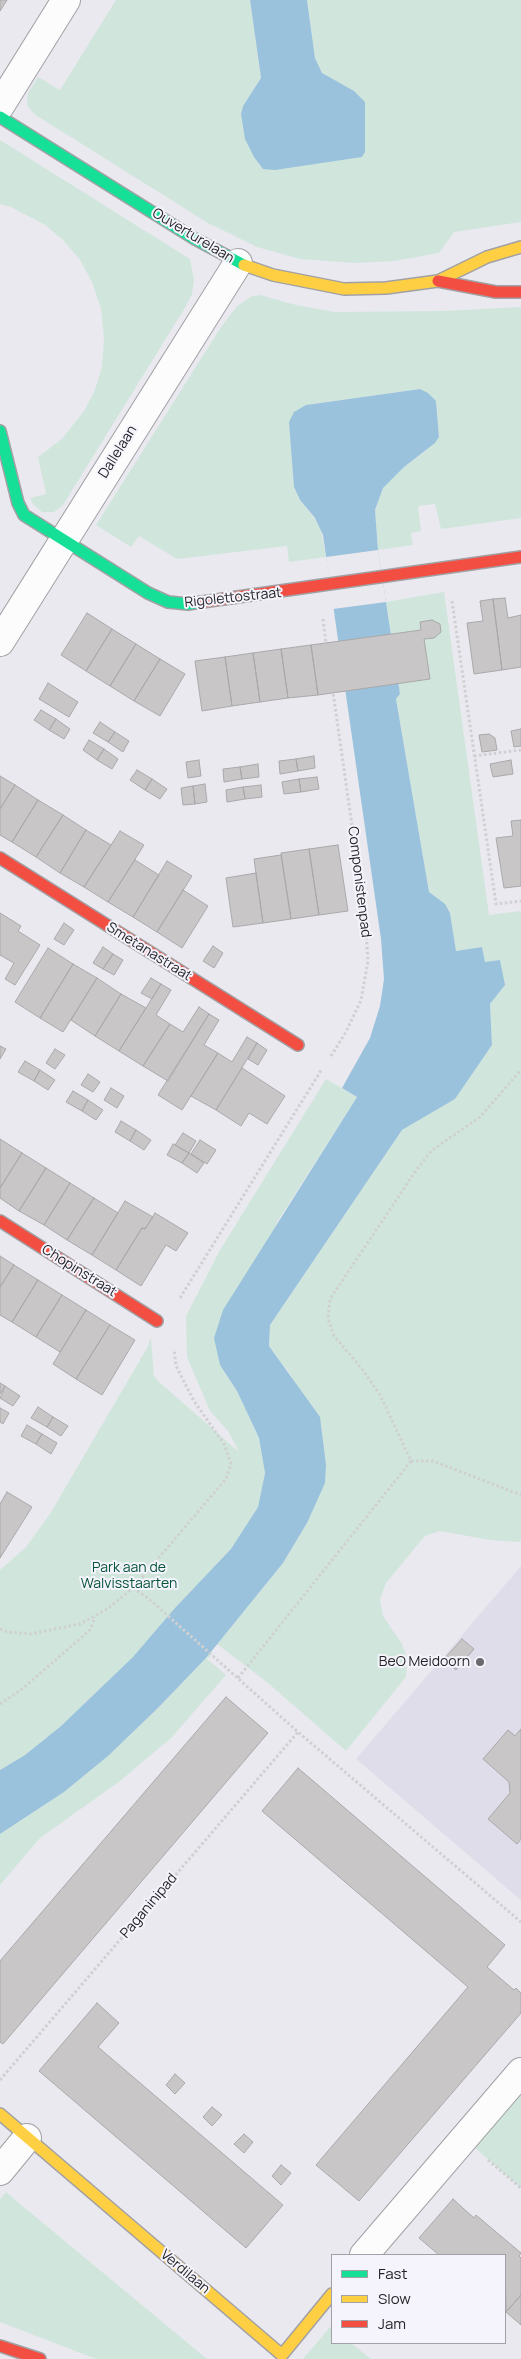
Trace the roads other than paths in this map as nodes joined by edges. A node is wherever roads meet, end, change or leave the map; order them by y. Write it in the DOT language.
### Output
graph roads {
  1 [pos="66,0"];
  2 [pos="0,106"];
  3 [pos="0,117"];
  4 [pos="521,247"];
  5 [pos="238,263"];
  6 [pos="438,281"];
  7 [pos="521,292"];
  8 [pos="0,431"];
  9 [pos="63,539"];
  10 [pos="521,557"];
  11 [pos="0,642"];
  12 [pos="0,858"];
  13 [pos="298,1045"];
  14 [pos="0,1221"];
  15 [pos="157,1321"];
  16 [pos="521,2072"];
  17 [pos="0,2114"];
  18 [pos="28,2138"];
  19 [pos="0,2171"];
  20 [pos="365,2254"];
  21 [pos="331,2295"];
  22 [pos="0,2346"];
  23 [pos="40,2359"];
  1 -- 2 [label="street"];
  3 -- 5 [label="street, Ouverturelaan"];
  4 -- 6 [label="street, Ouverturelaan"];
  5 -- 6 [label="street, Ouverturelaan"];
  5 -- 9 [label="street, Dallelaan"];
  6 -- 7 [label="street, Ouverturelaan"];
  8 -- 9 [label="street, Rigolettostraat"];
  9 -- 10 [label="street, Rigolettostraat"];
  9 -- 11 [label="street, Dallelaan"];
  12 -- 13 [label="street, Smetanastraat"];
  14 -- 15 [label="street, Chopinstraat"];
  16 -- 20 [label="street"];
  17 -- 18 [label="street, Verdilaan"];
  18 -- 19 [label="street"];
  18 -- 21 [label="street, Verdilaan"];
  22 -- 23 [label="street"];
}
